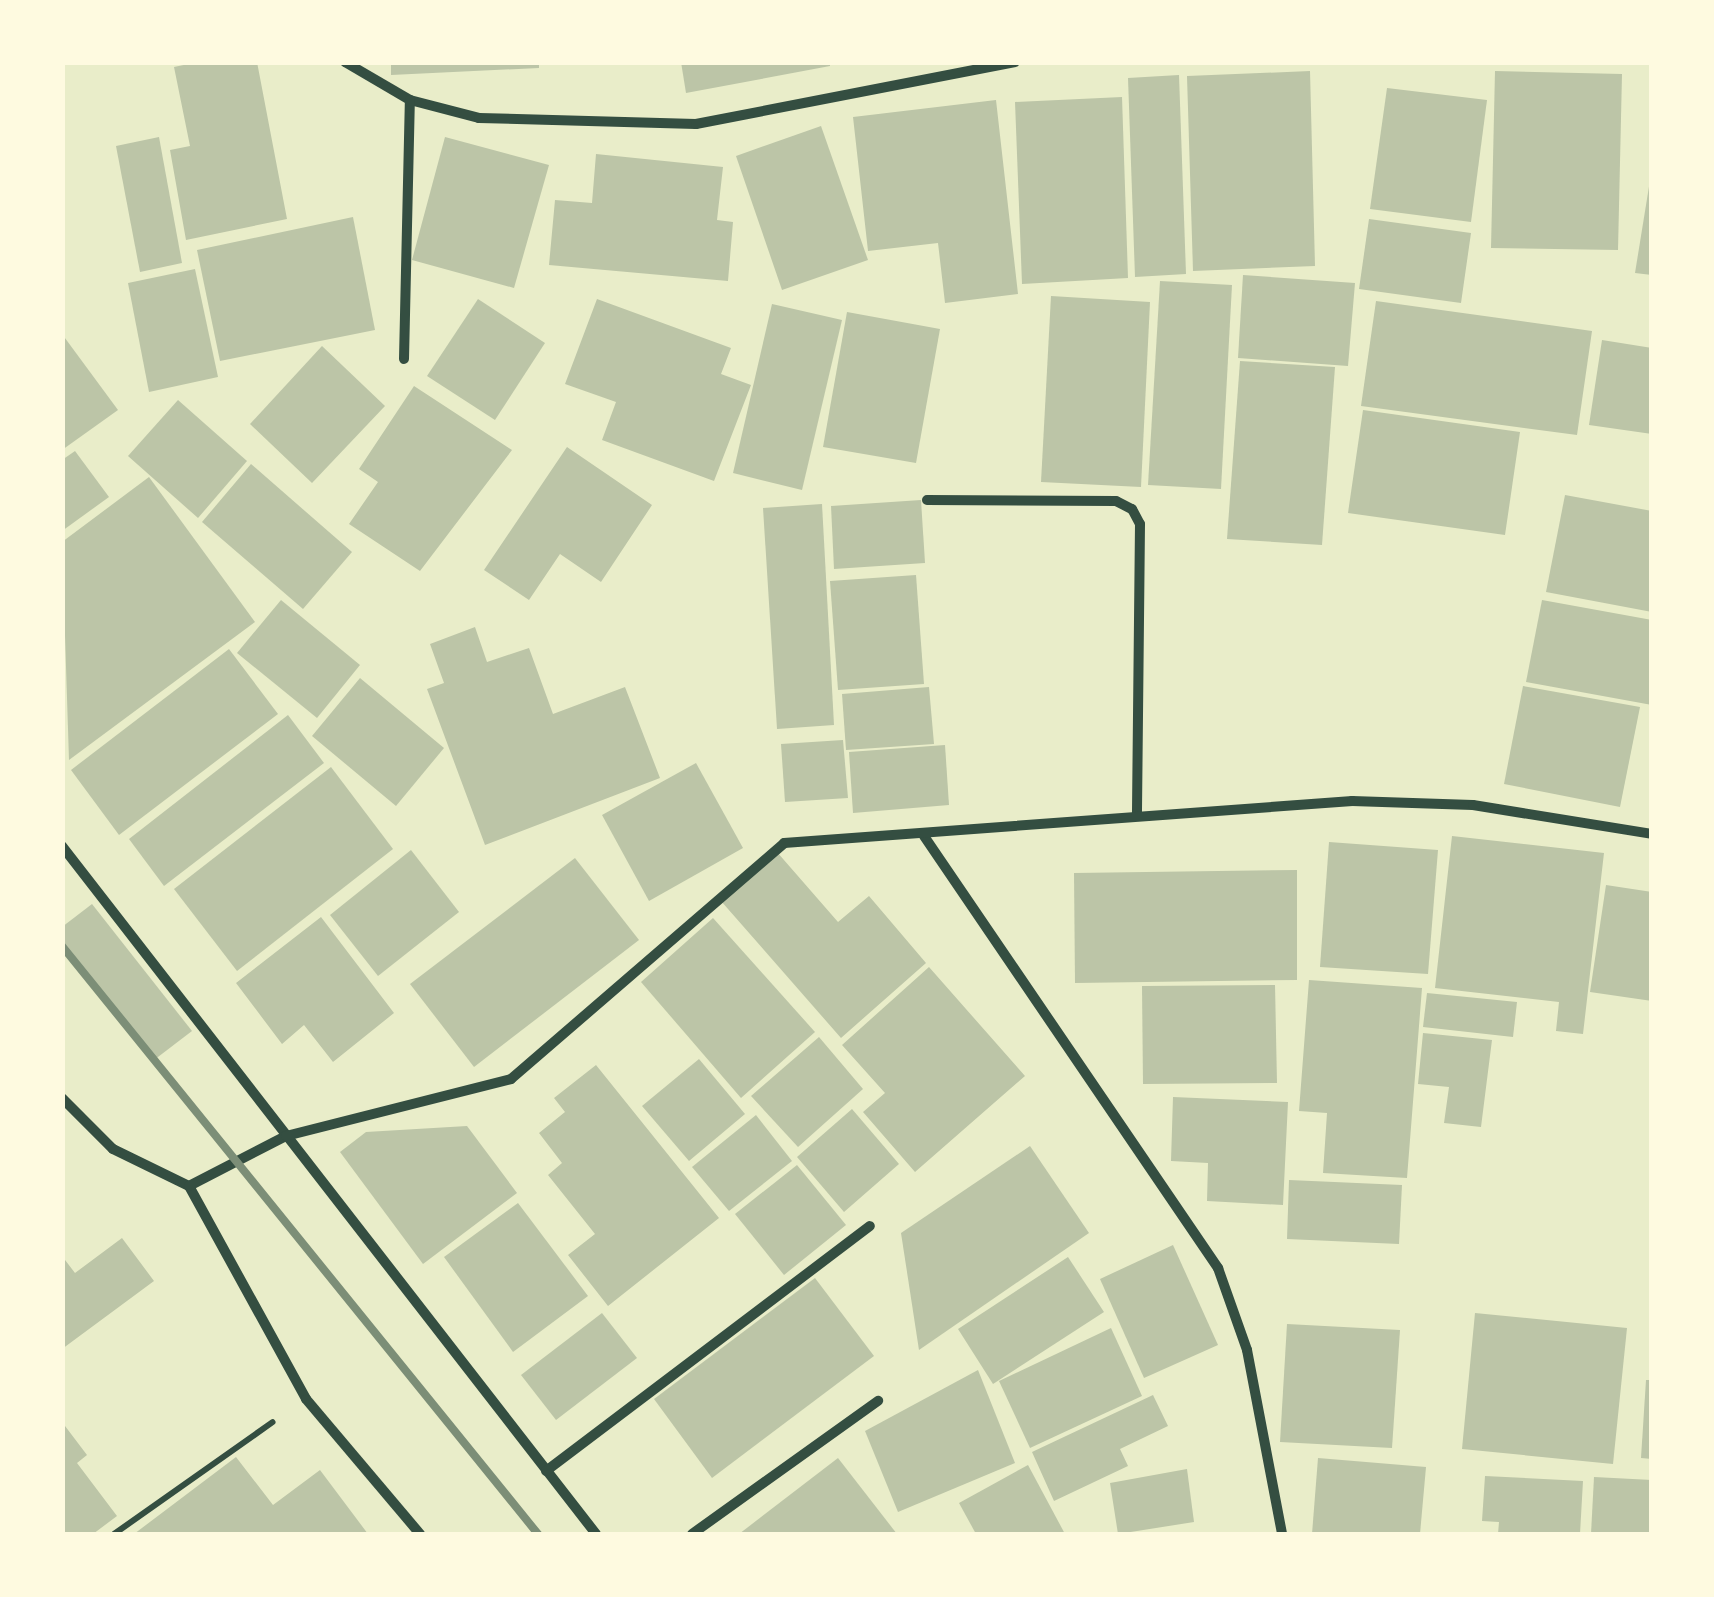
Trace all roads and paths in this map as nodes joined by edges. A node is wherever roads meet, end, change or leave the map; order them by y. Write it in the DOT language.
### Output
graph roads {
  1 [pos="345,62"];
  2 [pos="1016,62"];
  3 [pos="410,100"];
  4 [pos="404,359"];
  5 [pos="927,500"];
  6 [pos="1137,813"];
  7 [pos="1652,834"];
  8 [pos="924,836"];
  9 [pos="62,846"];
  10 [pos="62,1098"];
  11 [pos="286,1136"];
  12 [pos="189,1186"];
  13 [pos="870,1226"];
  14 [pos="306,1398"];
  15 [pos="878,1400"];
  16 [pos="546,1472"];
  17 [pos="114,1534"];
  18 [pos="420,1534"];
  19 [pos="596,1534"];
  20 [pos="692,1534"];
  21 [pos="1282,1534"];
  1 -- 3 [label="street"];
  2 -- 3 [label="street"];
  3 -- 4 [label="street"];
  5 -- 6 [label="street"];
  6 -- 7 [label="street"];
  6 -- 8 [label="street"];
  8 -- 11 [label="street"];
  8 -- 21 [label="street"];
  9 -- 11 [label="street"];
  10 -- 12 [label="street"];
  11 -- 12 [label="street"];
  11 -- 16 [label="street"];
  12 -- 14 [label="street"];
  13 -- 16 [label="street"];
  14 -- 17 [label="path"];
  14 -- 18 [label="street"];
  15 -- 20 [label="street"];
  16 -- 19 [label="street"];
}
